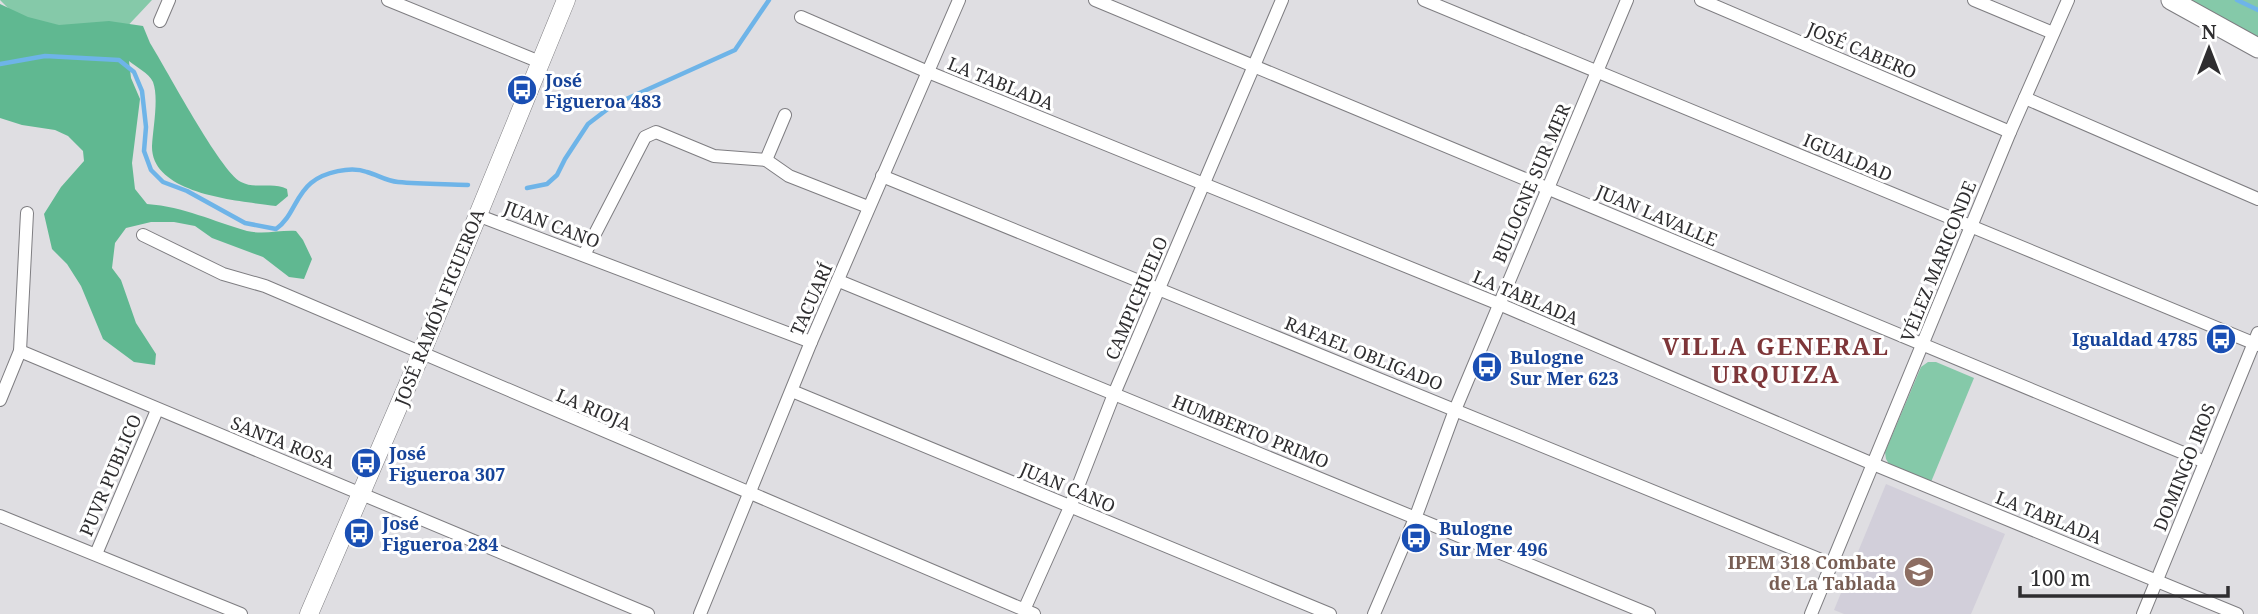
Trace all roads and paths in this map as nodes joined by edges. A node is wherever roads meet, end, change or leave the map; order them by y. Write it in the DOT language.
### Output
graph roads {
  1 [pos="169,0"];
  2 [pos="388,0"];
  3 [pos="566,0"];
  4 [pos="959,0"];
  5 [pos="1095,0"];
  6 [pos="1282,0"];
  7 [pos="1424,0"];
  8 [pos="1627,0"];
  9 [pos="1701,0"];
  10 [pos="1974,0"];
  11 [pos="2068,0"];
  12 [pos="2171,0"];
  13 [pos="801,17"];
  14 [pos="160,21"];
  15 [pos="2053,33"];
  16 [pos="2258,48"];
  17 [pos="540,62"];
  18 [pos="1254,65"];
  19 [pos="1598,71"];
  20 [pos="928,72"];
  21 [pos="2025,98"];
  22 [pos="785,116"];
  23 [pos="2010,132"];
  24 [pos="766,160"];
  25 [pos="882,176"];
  26 [pos="1203,184"];
  27 [pos="1548,188"];
  28 [pos="2258,199"];
  29 [pos="868,206"];
  30 [pos="27,213"];
  31 [pos="477,215"];
  32 [pos="1972,228"];
  33 [pos="143,235"];
  34 [pos="584,255"];
  35 [pos="839,281"];
  36 [pos="1159,288"];
  37 [pos="1499,304"];
  38 [pos="2257,341"];
  39 [pos="811,342"];
  40 [pos="1923,346"];
  41 [pos="20,351"];
  42 [pos="421,354"];
  43 [pos="792,391"];
  44 [pos="1114,394"];
  45 [pos="0,400"];
  46 [pos="157,410"];
  47 [pos="1455,410"];
  48 [pos="2205,462"];
  49 [pos="1873,464"];
  50 [pos="361,493"];
  51 [pos="749,494"];
  52 [pos="1070,507"];
  53 [pos="0,516"];
  54 [pos="1416,516"];
  55 [pos="96,554"];
  56 [pos="1831,565"];
  57 [pos="2157,580"];
  58 [pos="1029,612"];
  59 [pos="241,614"];
  60 [pos="309,614"];
  61 [pos="648,614"];
  62 [pos="700,614"];
  63 [pos="1330,614"];
  64 [pos="1374,614"];
  65 [pos="1649,614"];
  66 [pos="1811,614"];
  67 [pos="2143,614"];
  68 [pos="2237,614"];
  1 -- 14 [label="street"];
  2 -- 17 [label="street"];
  3 -- 17 [label="main road, JOSÉ RAMÓN FIGUEROA"];
  4 -- 20 [label="street, TACUARÍ"];
  5 -- 18 [label="street, JUAN LAVALLE"];
  6 -- 18 [label="street, CAMPICHUELO"];
  7 -- 19 [label="street, IGUALDAD"];
  8 -- 19 [label="street, BULOGNE SUR MER"];
  9 -- 23 [label="street, JOSÉ CABERO"];
  10 -- 15 [label="street"];
  11 -- 15 [label="street, VÉLEZ MARICONDE"];
  12 -- 16 [label="main road"];
  13 -- 20 [label="street, LA TABLADA"];
  15 -- 21 [label="street, VÉLEZ MARICONDE"];
  17 -- 31 [label="main road, JOSÉ RAMÓN FIGUEROA"];
  18 -- 26 [label="street, CAMPICHUELO"];
  18 -- 27 [label="street, JUAN LAVALLE"];
  19 -- 27 [label="street, BULOGNE SUR MER"];
  19 -- 32 [label="street, IGUALDAD"];
  20 -- 25 [label="street, TACUARÍ"];
  20 -- 26 [label="street, LA TABLADA"];
  21 -- 23 [label="street, VÉLEZ MARICONDE"];
  21 -- 28 [label="street"];
  22 -- 24 [label="street"];
  23 -- 32 [label="street, VÉLEZ MARICONDE"];
  24 -- 29 [label="street"];
  24 -- 34 [label="street"];
  25 -- 29 [label="street, TACUARÍ"];
  25 -- 36 [label="street, RAFAEL OBLIGADO"];
  26 -- 36 [label="street, CAMPICHUELO"];
  26 -- 37 [label="street, LA TABLADA"];
  27 -- 37 [label="street, BULOGNE SUR MER"];
  27 -- 40 [label="street, JUAN LAVALLE"];
  29 -- 35 [label="street, TACUARÍ"];
  30 -- 41 [label="street"];
  31 -- 34 [label="street, JUAN CANO"];
  31 -- 42 [label="main road, JOSÉ RAMÓN FIGUEROA"];
  32 -- 38 [label="street, IGUALDAD"];
  32 -- 40 [label="street, VÉLEZ MARICONDE"];
  33 -- 42 [label="street, LA RIOJA"];
  34 -- 39 [label="street, JUAN CANO"];
  35 -- 39 [label="street, TACUARÍ"];
  35 -- 44 [label="street, HUMBERTO PRIMO"];
  36 -- 44 [label="street, CAMPICHUELO"];
  36 -- 47 [label="street, RAFAEL OBLIGADO"];
  37 -- 47 [label="street, BULOGNE SUR MER"];
  37 -- 49 [label="street, LA TABLADA"];
  38 -- 48 [label="street, DOMINGO IROS"];
  39 -- 43 [label="street, TACUARÍ"];
  40 -- 48 [label="street, JUAN LAVALLE"];
  40 -- 49 [label="street, VÉLEZ MARICONDE"];
  41 -- 45 [label="street"];
  41 -- 46 [label="street, SANTA ROSA"];
  42 -- 50 [label="main road, JOSÉ RAMÓN FIGUEROA"];
  42 -- 51 [label="street, LA RIOJA"];
  43 -- 51 [label="street, TACUARÍ"];
  43 -- 52 [label="street, JUAN CANO"];
  44 -- 52 [label="street, CAMPICHUELO"];
  44 -- 54 [label="street, HUMBERTO PRIMO"];
  46 -- 50 [label="street, SANTA ROSA"];
  46 -- 55 [label="street, PUVR PUBLICO"];
  47 -- 54 [label="street, BULOGNE SUR MER"];
  47 -- 56 [label="street, RAFAEL OBLIGADO"];
  48 -- 57 [label="street, DOMINGO IROS"];
  49 -- 56 [label="street, VÉLEZ MARICONDE"];
  49 -- 57 [label="street, LA TABLADA"];
  50 -- 60 [label="main road, JOSÉ RAMÓN FIGUEROA"];
  50 -- 61 [label="street, SANTA ROSA"];
  51 -- 58 [label="street, LA RIOJA"];
  51 -- 62 [label="street, TACUARÍ"];
  52 -- 58 [label="street, CAMPICHUELO"];
  52 -- 63 [label="street, JUAN CANO"];
  53 -- 55 [label="street"];
  54 -- 64 [label="street, BULOGNE SUR MER"];
  54 -- 65 [label="street, HUMBERTO PRIMO"];
  55 -- 59 [label="street"];
  56 -- 66 [label="street, VÉLEZ MARICONDE"];
  57 -- 67 [label="street, DOMINGO IROS"];
  57 -- 68 [label="street, LA TABLADA"];
}
